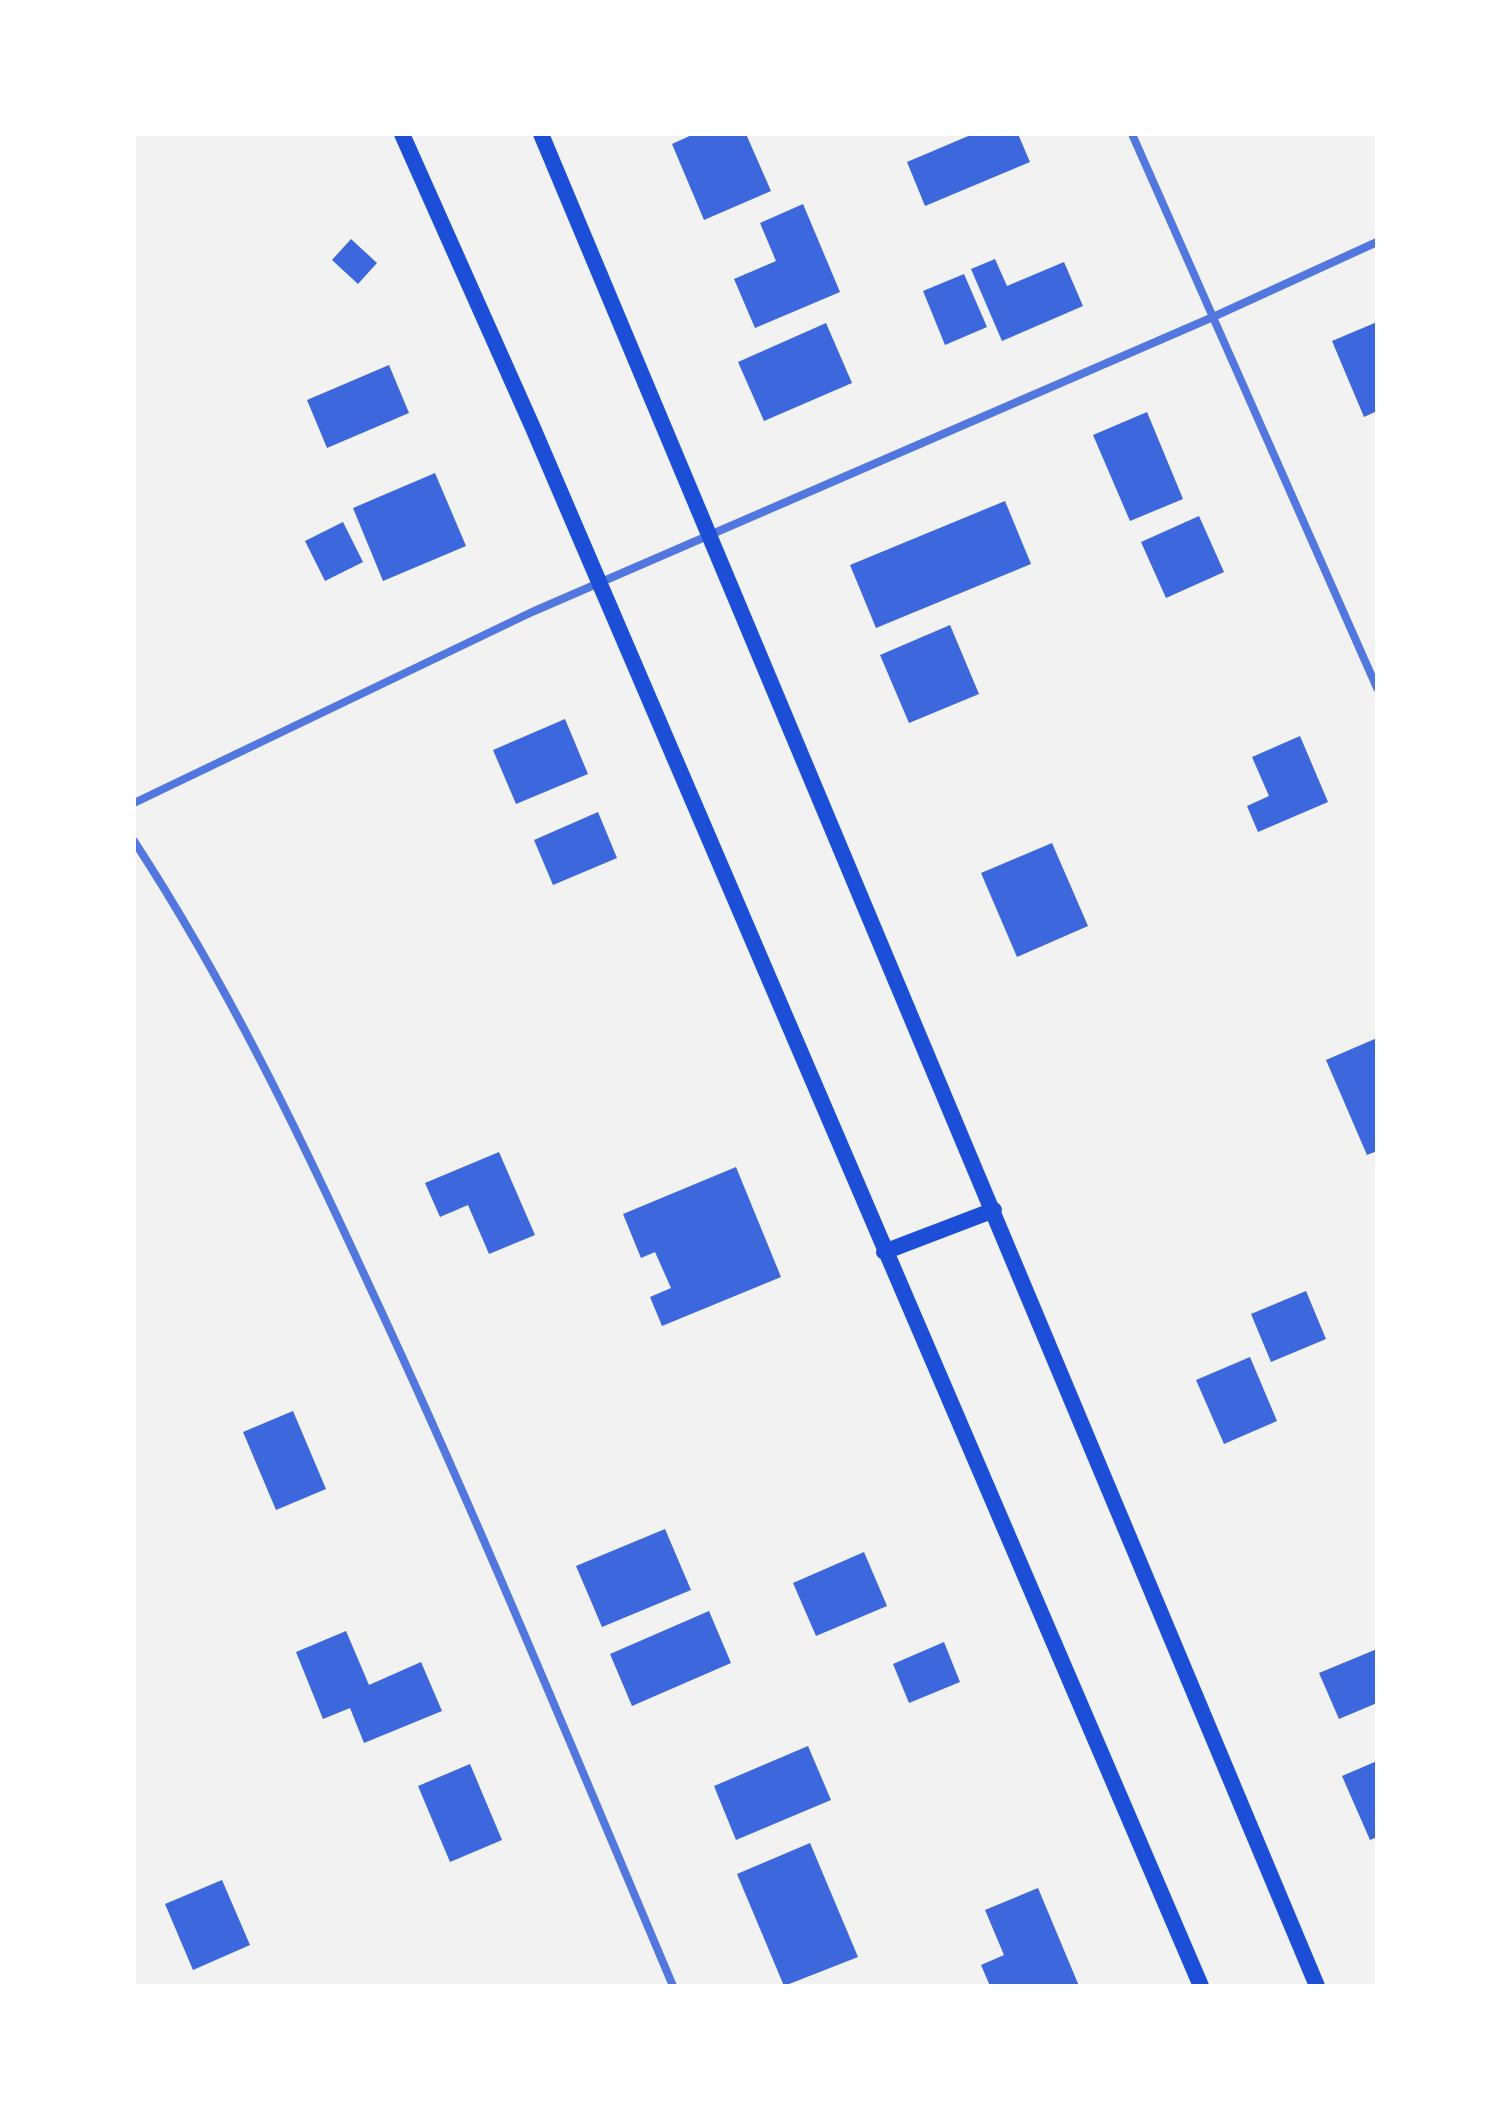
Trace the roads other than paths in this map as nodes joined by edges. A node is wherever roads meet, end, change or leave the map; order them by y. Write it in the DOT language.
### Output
graph roads {
  1 [pos="402,134"];
  2 [pos="541,134"];
  3 [pos="1132,134"];
  4 [pos="1377,242"];
  5 [pos="1213,317"];
  6 [pos="711,533"];
  7 [pos="597,583"];
  8 [pos="1377,688"];
  9 [pos="134,803"];
  10 [pos="134,841"];
  11 [pos="994,1210"];
  12 [pos="884,1252"];
  13 [pos="673,1986"];
  14 [pos="1201,1986"];
  15 [pos="1317,1986"];
  1 -- 7 [label="main road"];
  2 -- 6 [label="main road"];
  3 -- 5 [label="street"];
  4 -- 5 [label="street"];
  5 -- 6 [label="street"];
  5 -- 8 [label="street"];
  6 -- 7 [label="street"];
  6 -- 11 [label="main road"];
  7 -- 9 [label="street"];
  7 -- 12 [label="main road"];
  10 -- 13 [label="street"];
  11 -- 12 [label="main road"];
  11 -- 15 [label="main road"];
  12 -- 14 [label="main road"];
}
